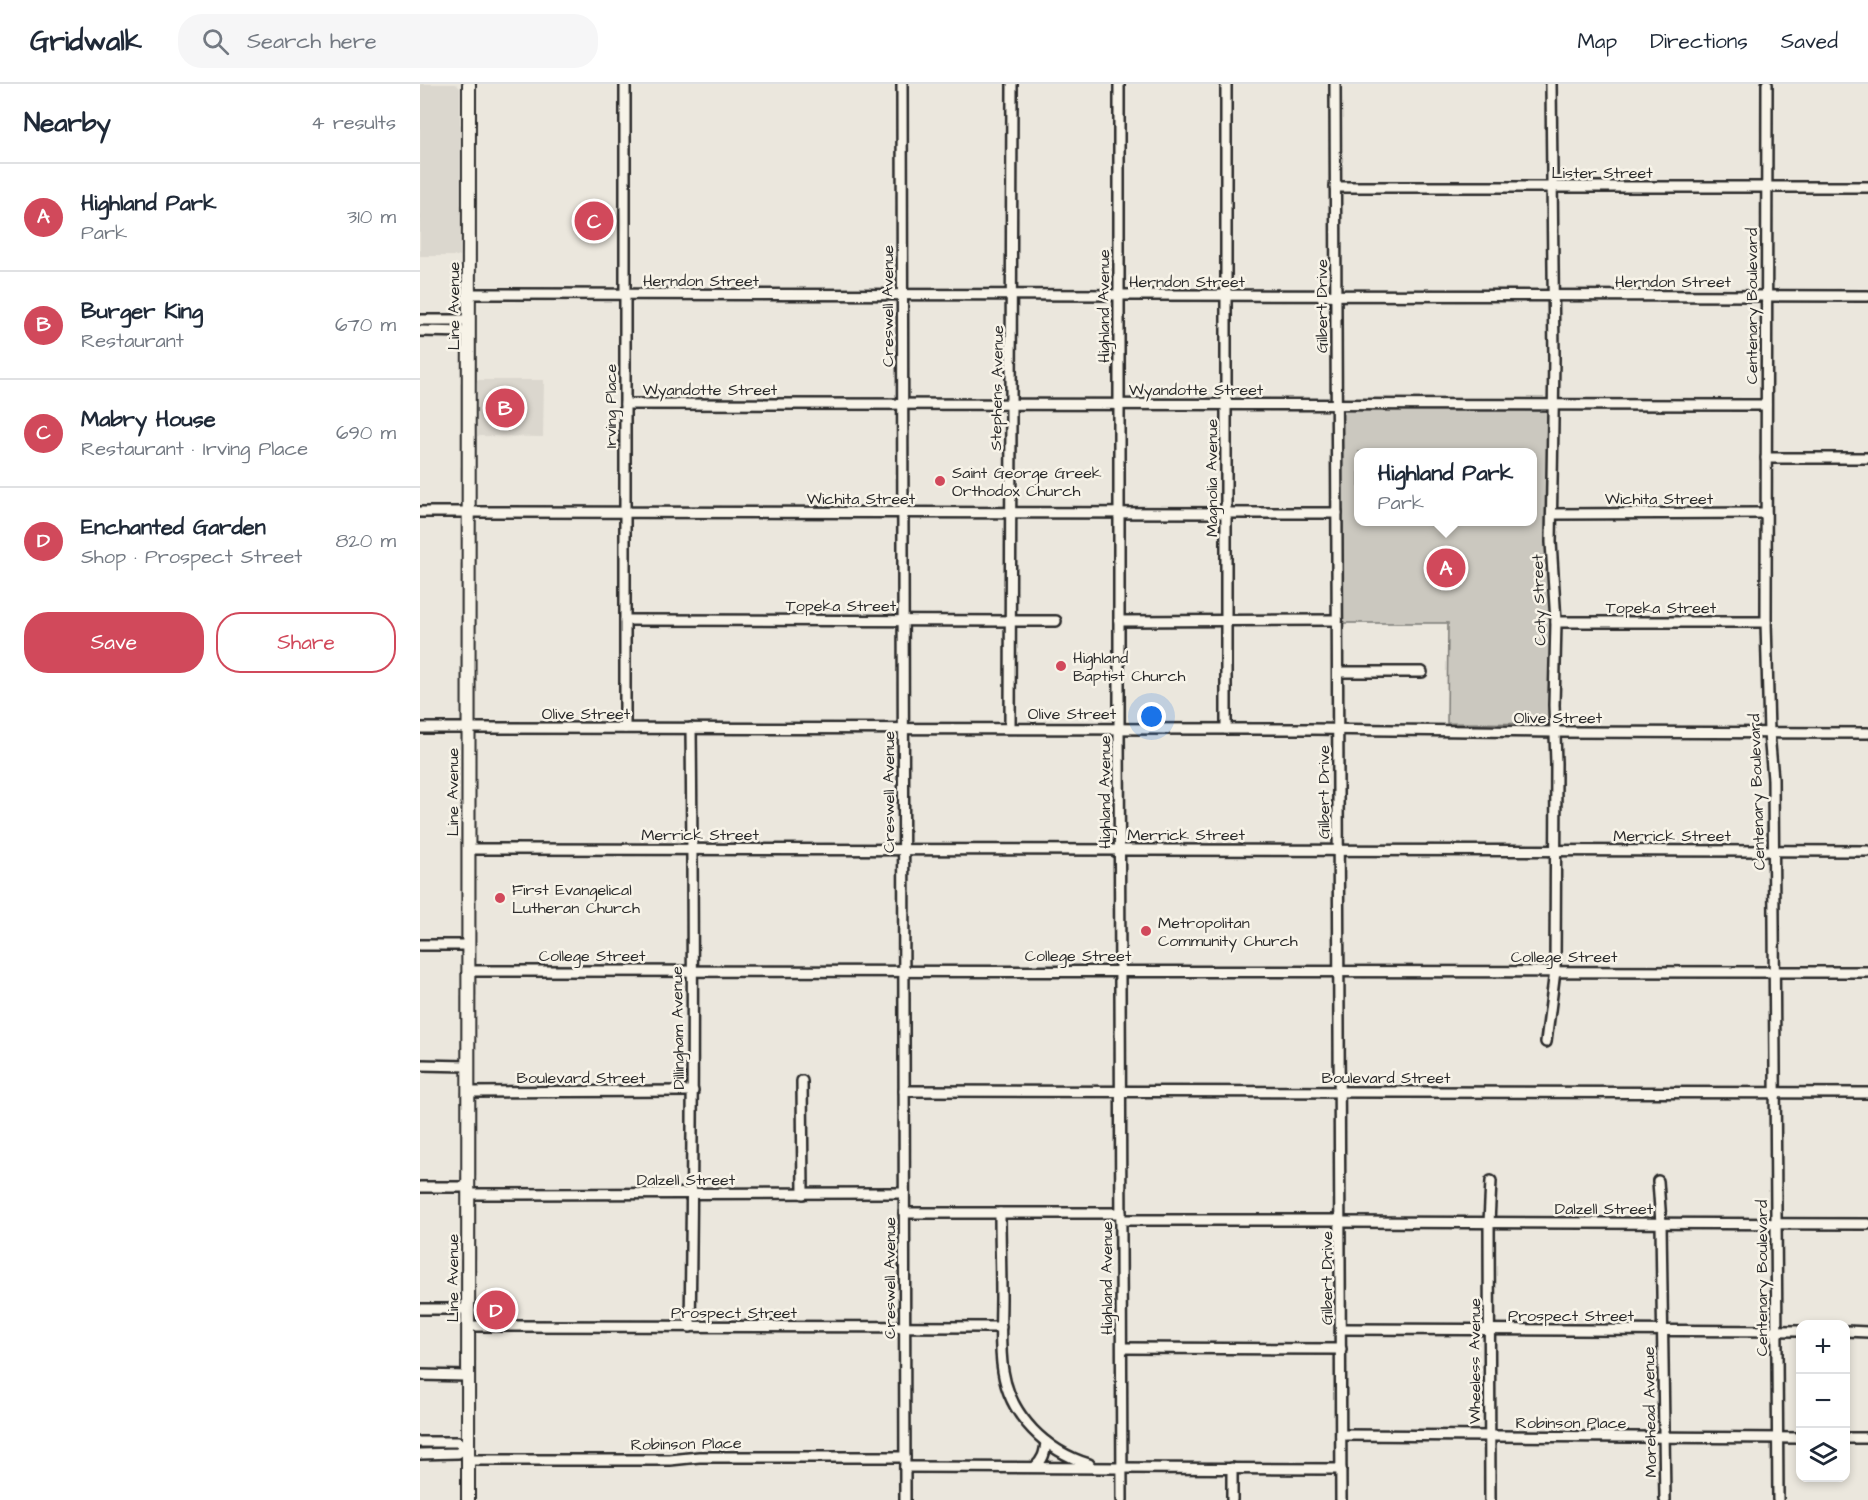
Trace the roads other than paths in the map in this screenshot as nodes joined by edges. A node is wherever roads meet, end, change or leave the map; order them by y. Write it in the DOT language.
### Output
graph roads {
  1 [pos="469,84"];
  2 [pos="625,84"];
  3 [pos="902,84"];
  4 [pos="1012,84"];
  5 [pos="1119,84"];
  6 [pos="1226,84"];
  7 [pos="1335,84"];
  8 [pos="1551,84"];
  9 [pos="1767,84"];
  10 [pos="1335,187"];
  11 [pos="1552,187"];
  12 [pos="1766,187"];
  13 [pos="1868,187"];
  14 [pos="470,294"];
  15 [pos="625,295"];
  16 [pos="902,296"];
  17 [pos="1012,296"];
  18 [pos="1119,296"];
  19 [pos="1227,296"];
  20 [pos="1336,296"];
  21 [pos="1552,296"];
  22 [pos="1766,296"];
  23 [pos="1868,296"];
  24 [pos="420,320"];
  25 [pos="470,326"];
  26 [pos="420,331"];
  27 [pos="625,404"];
  28 [pos="902,404"];
  29 [pos="1010,404"];
  30 [pos="1119,404"];
  31 [pos="1226,404"];
  32 [pos="1336,404"];
  33 [pos="1553,405"];
  34 [pos="1766,405"];
  35 [pos="1766,458"];
  36 [pos="1868,458"];
  37 [pos="420,512"];
  38 [pos="470,512"];
  39 [pos="625,512"];
  40 [pos="1010,512"];
  41 [pos="1226,512"];
  42 [pos="902,513"];
  43 [pos="1119,513"];
  44 [pos="1337,513"];
  45 [pos="1766,513"];
  46 [pos="1552,514"];
  47 [pos="625,620"];
  48 [pos="902,620"];
  49 [pos="1338,620"];
  50 [pos="1010,621"];
  51 [pos="1056,621"];
  52 [pos="1119,621"];
  53 [pos="1227,621"];
  54 [pos="1556,622"];
  55 [pos="1766,622"];
  56 [pos="1338,672"];
  57 [pos="1422,672"];
  58 [pos="420,728"];
  59 [pos="469,728"];
  60 [pos="625,728"];
  61 [pos="691,728"];
  62 [pos="903,728"];
  63 [pos="1010,728"];
  64 [pos="1119,729"];
  65 [pos="1226,729"];
  66 [pos="1338,729"];
  67 [pos="1555,732"];
  68 [pos="1769,733"];
  69 [pos="1868,733"];
  70 [pos="469,849"];
  71 [pos="692,849"];
  72 [pos="904,849"];
  73 [pos="1119,849"];
  74 [pos="1338,849"];
  75 [pos="1554,850"];
  76 [pos="1773,850"];
  77 [pos="1868,851"];
  78 [pos="420,945"];
  79 [pos="469,945"];
  80 [pos="691,970"];
  81 [pos="904,970"];
  82 [pos="1120,970"];
  83 [pos="1339,970"];
  84 [pos="469,971"];
  85 [pos="1555,971"];
  86 [pos="1774,972"];
  87 [pos="1868,972"];
  88 [pos="1546,1042"];
  89 [pos="420,1065"];
  90 [pos="468,1066"];
  91 [pos="802,1081"];
  92 [pos="693,1091"];
  93 [pos="904,1091"];
  94 [pos="1121,1091"];
  95 [pos="468,1092"];
  96 [pos="1339,1092"];
  97 [pos="1775,1093"];
  98 [pos="1868,1093"];
  99 [pos="1491,1181"];
  100 [pos="1658,1181"];
  101 [pos="420,1188"];
  102 [pos="468,1191"];
  103 [pos="904,1193"];
  104 [pos="692,1194"];
  105 [pos="803,1194"];
  106 [pos="904,1214"];
  107 [pos="1000,1214"];
  108 [pos="1121,1216"];
  109 [pos="1340,1221"];
  110 [pos="1489,1222"];
  111 [pos="1661,1223"];
  112 [pos="1776,1224"];
  113 [pos="1868,1224"];
  114 [pos="420,1309"];
  115 [pos="468,1309"];
  116 [pos="468,1326"];
  117 [pos="690,1327"];
  118 [pos="904,1327"];
  119 [pos="1000,1327"];
  120 [pos="1341,1329"];
  121 [pos="1488,1330"];
  122 [pos="1663,1330"];
  123 [pos="1777,1331"];
  124 [pos="1796,1331"];
  125 [pos="1850,1331"];
  126 [pos="1868,1332"];
  127 [pos="1122,1348"];
  128 [pos="1341,1349"];
  129 [pos="420,1375"];
  130 [pos="467,1376"];
  131 [pos="1341,1436"];
  132 [pos="1490,1436"];
  133 [pos="1664,1437"];
  134 [pos="1777,1438"];
  135 [pos="1796,1438"];
  136 [pos="1850,1438"];
  137 [pos="1868,1438"];
  138 [pos="420,1442"];
  139 [pos="1046,1442"];
  140 [pos="467,1452"];
  141 [pos="420,1454"];
  142 [pos="905,1462"];
  143 [pos="1035,1467"];
  144 [pos="1099,1467"];
  145 [pos="1122,1468"];
  146 [pos="1232,1468"];
  147 [pos="1341,1469"];
  148 [pos="468,1500"];
  149 [pos="905,1500"];
  150 [pos="1122,1500"];
  151 [pos="1232,1500"];
  152 [pos="1341,1500"];
  153 [pos="1490,1500"];
  154 [pos="1665,1500"];
  155 [pos="1778,1500"];
  1 -- 14 [label="main road, Line Avenue"];
  2 -- 15 [label="street, Irving Place"];
  3 -- 16 [label="street, Creswell Avenue"];
  4 -- 17 [label="street, Stephens Avenue"];
  5 -- 18 [label="street, Highland Avenue"];
  6 -- 19 [label="street, Magnolia Avenue"];
  7 -- 10 [label="street, Gilbert Drive"];
  8 -- 11 [label="street, Coty Street"];
  9 -- 12 [label="street, Centenary Boulevard"];
  10 -- 11 [label="street, Lister Street"];
  10 -- 20 [label="street, Gilbert Drive"];
  11 -- 12 [label="street, Lister Street"];
  11 -- 21 [label="street, Coty Street"];
  12 -- 13 [label="street, Lister Street"];
  12 -- 22 [label="street, Centenary Boulevard"];
  14 -- 15 [label="street, Herndon Street"];
  14 -- 25 [label="main road, Line Avenue"];
  15 -- 16 [label="street, Herndon Street"];
  15 -- 27 [label="street, Irving Place"];
  16 -- 17 [label="street, Herndon Street"];
  16 -- 28 [label="street, Creswell Avenue"];
  17 -- 18 [label="street, Herndon Street"];
  17 -- 29 [label="street, Stephens Avenue"];
  18 -- 19 [label="street, Herndon Street"];
  18 -- 30 [label="street, Highland Avenue"];
  19 -- 20 [label="street, Herndon Street"];
  19 -- 31 [label="street, Magnolia Avenue"];
  20 -- 21 [label="street, Herndon Street"];
  20 -- 32 [label="street, Gilbert Drive"];
  21 -- 22 [label="street, Herndon Street"];
  21 -- 33 [label="street, Coty Street"];
  22 -- 23 [label="street, Herndon Street"];
  22 -- 34 [label="street, Centenary Boulevard"];
  24 -- 25 [label="street"];
  25 -- 26 [label="street"];
  25 -- 38 [label="main road, Line Avenue"];
  27 -- 28 [label="street, Wyandotte Street"];
  27 -- 39 [label="street, Irving Place"];
  28 -- 29 [label="street, Wyandotte Street"];
  28 -- 42 [label="street, Creswell Avenue"];
  29 -- 30 [label="street, Wyandotte Street"];
  29 -- 40 [label="street, Stephens Avenue"];
  30 -- 31 [label="street, Wyandotte Street"];
  30 -- 43 [label="street, Highland Avenue"];
  31 -- 32 [label="street, Wyandotte Street"];
  31 -- 41 [label="street, Magnolia Avenue"];
  32 -- 33 [label="street, Wyandotte Street"];
  32 -- 44 [label="street, Gilbert Drive"];
  33 -- 34 [label="street, Wyandotte Street"];
  33 -- 46 [label="street, Coty Street"];
  34 -- 35 [label="street, Centenary Boulevard"];
  35 -- 36 [label="street"];
  35 -- 45 [label="street, Centenary Boulevard"];
  37 -- 38 [label="street, Wichita Street"];
  38 -- 39 [label="street, Wichita Street"];
  38 -- 59 [label="main road, Line Avenue"];
  39 -- 42 [label="street, Wichita Street"];
  39 -- 47 [label="street, Irving Place"];
  40 -- 42 [label="street, Wichita Street"];
  40 -- 43 [label="street, Wichita Street"];
  40 -- 50 [label="street, Stephens Avenue"];
  41 -- 43 [label="street, Wichita Street"];
  41 -- 44 [label="street, Wichita Street"];
  41 -- 53 [label="street, Magnolia Avenue"];
  42 -- 48 [label="street, Creswell Avenue"];
  43 -- 52 [label="street, Highland Avenue"];
  44 -- 49 [label="street, Gilbert Drive"];
  45 -- 46 [label="street, Wichita Street"];
  45 -- 55 [label="street, Centenary Boulevard"];
  46 -- 54 [label="street, Coty Street"];
  47 -- 48 [label="street, Topeka Street"];
  47 -- 60 [label="street, Irving Place"];
  48 -- 50 [label="street, Topeka Street"];
  48 -- 62 [label="street, Creswell Avenue"];
  49 -- 53 [label="street"];
  49 -- 56 [label="street, Gilbert Drive"];
  50 -- 51 [label="street, Topeka Street"];
  50 -- 63 [label="street, Stephens Avenue"];
  52 -- 53 [label="street"];
  52 -- 64 [label="street, Highland Avenue"];
  53 -- 65 [label="street, Magnolia Avenue"];
  54 -- 55 [label="street, Topeka Street"];
  54 -- 67 [label="street, Coty Street"];
  55 -- 68 [label="street, Centenary Boulevard"];
  56 -- 57 [label="street"];
  56 -- 66 [label="street, Gilbert Drive"];
  58 -- 59 [label="street, Olive Street"];
  59 -- 60 [label="street, Olive Street"];
  59 -- 70 [label="main road, Line Avenue"];
  60 -- 61 [label="street, Olive Street"];
  61 -- 62 [label="street, Olive Street"];
  61 -- 71 [label="street, Dillingham Avenue"];
  62 -- 63 [label="street, Olive Street"];
  62 -- 72 [label="street, Creswell Avenue"];
  63 -- 64 [label="street, Olive Street"];
  64 -- 65 [label="street, Olive Street"];
  64 -- 73 [label="street, Highland Avenue"];
  65 -- 66 [label="street, Olive Street"];
  66 -- 67 [label="street, Olive Street"];
  66 -- 74 [label="street, Gilbert Drive"];
  67 -- 68 [label="street, Olive Street"];
  67 -- 75 [label="street, Coty Street"];
  68 -- 69 [label="street, Olive Street"];
  68 -- 76 [label="street, Centenary Boulevard"];
  70 -- 71 [label="street, Merrick Street"];
  70 -- 79 [label="main road, Line Avenue"];
  71 -- 72 [label="street, Merrick Street"];
  71 -- 80 [label="street, Dillingham Avenue"];
  72 -- 73 [label="street, Merrick Street"];
  72 -- 81 [label="street, Creswell Avenue"];
  73 -- 74 [label="street, Merrick Street"];
  73 -- 82 [label="street, Highland Avenue"];
  74 -- 75 [label="street, Merrick Street"];
  74 -- 83 [label="street, Gilbert Drive"];
  75 -- 76 [label="street, Merrick Street"];
  75 -- 85 [label="street, Coty Street"];
  76 -- 77 [label="street, Merrick Street"];
  76 -- 86 [label="street, Centenary Boulevard"];
  78 -- 79 [label="street"];
  79 -- 84 [label="main road, Line Avenue"];
  80 -- 81 [label="street, College Street"];
  80 -- 84 [label="street, College Street"];
  80 -- 92 [label="street, Dillingham Avenue"];
  81 -- 82 [label="street, College Street"];
  81 -- 93 [label="street, Creswell Avenue"];
  82 -- 83 [label="street, College Street"];
  82 -- 94 [label="street, Highland Avenue"];
  83 -- 85 [label="street, College Street"];
  83 -- 96 [label="street, Gilbert Drive"];
  84 -- 90 [label="main road, Line Avenue"];
  85 -- 86 [label="street, College Street"];
  85 -- 88 [label="street, Coty Street"];
  86 -- 87 [label="street, College Street"];
  86 -- 97 [label="street, Centenary Boulevard"];
  89 -- 90 [label="street"];
  90 -- 95 [label="main road, Line Avenue"];
  91 -- 105 [label="street"];
  92 -- 95 [label="street, Boulevard Street"];
  92 -- 104 [label="street, Dillingham Avenue"];
  93 -- 94 [label="street, Boulevard Street"];
  93 -- 103 [label="street, Creswell Avenue"];
  94 -- 96 [label="street, Boulevard Street"];
  94 -- 108 [label="street, Highland Avenue"];
  95 -- 102 [label="main road, Line Avenue"];
  96 -- 97 [label="street, Boulevard Street"];
  96 -- 109 [label="street, Gilbert Drive"];
  97 -- 98 [label="street, Boulevard Street"];
  97 -- 112 [label="street, Centenary Boulevard"];
  99 -- 110 [label="street, Wheeless Avenue"];
  100 -- 111 [label="street, Morehead Avenue"];
  101 -- 102 [label="street, Dalzell Street"];
  102 -- 104 [label="street, Dalzell Street"];
  102 -- 115 [label="main road, Line Avenue"];
  103 -- 105 [label="street, Dalzell Street"];
  103 -- 106 [label="street, Creswell Avenue"];
  104 -- 105 [label="street, Dalzell Street"];
  104 -- 117 [label="street, Dillingham Avenue"];
  106 -- 107 [label="street, Dalzell Street"];
  106 -- 118 [label="street, Creswell Avenue"];
  107 -- 108 [label="street, Dalzell Street"];
  107 -- 119 [label="street"];
  108 -- 109 [label="street, Dalzell Street"];
  108 -- 127 [label="street, Highland Avenue"];
  109 -- 110 [label="street, Dalzell Street"];
  109 -- 120 [label="street, Gilbert Drive"];
  110 -- 111 [label="street, Dalzell Street"];
  110 -- 121 [label="street, Wheeless Avenue"];
  111 -- 112 [label="street, Dalzell Street"];
  111 -- 122 [label="street, Morehead Avenue"];
  112 -- 113 [label="street, Dalzell Street"];
  112 -- 123 [label="street, Centenary Boulevard"];
  114 -- 115 [label="street"];
  115 -- 116 [label="main road, Line Avenue"];
  116 -- 117 [label="street, Prospect Street"];
  116 -- 130 [label="main road, Line Avenue"];
  117 -- 118 [label="street, Prospect Street"];
  118 -- 119 [label="street, Prospect Street"];
  118 -- 142 [label="street, Creswell Avenue"];
  119 -- 139 [label="street"];
  120 -- 121 [label="street, Prospect Street"];
  120 -- 128 [label="street, Gilbert Drive"];
  121 -- 122 [label="street, Prospect Street"];
  121 -- 132 [label="street, Wheeless Avenue"];
  122 -- 123 [label="street, Prospect Street"];
  122 -- 133 [label="street, Morehead Avenue"];
  123 -- 124 [label="street, Prospect Street"];
  123 -- 134 [label="street, Centenary Boulevard"];
  125 -- 126 [label="street"];
  127 -- 128 [label="street"];
  127 -- 145 [label="street, Highland Avenue"];
  128 -- 131 [label="street, Gilbert Drive"];
  129 -- 130 [label="street"];
  130 -- 140 [label="main road, Line Avenue"];
  131 -- 132 [label="street, Robinson Place"];
  131 -- 147 [label="street, Gilbert Drive"];
  132 -- 133 [label="street, Robinson Place"];
  132 -- 153 [label="street, Wheeless Avenue"];
  133 -- 134 [label="street, Robinson Place"];
  133 -- 154 [label="street, Morehead Avenue"];
  134 -- 135 [label="street, Robinson Place"];
  134 -- 155 [label="street, Centenary Boulevard"];
  136 -- 137 [label="street"];
  138 -- 140 [label="street, Robinson Place"];
  139 -- 143 [label="street"];
  139 -- 144 [label="street"];
  140 -- 141 [label="street, Robinson Place"];
  140 -- 142 [label="street, Robinson Place"];
  140 -- 148 [label="main road, Line Avenue"];
  142 -- 143 [label="street, Robinson Place"];
  142 -- 149 [label="street, Creswell Avenue"];
  143 -- 144 [label="street, Robinson Place"];
  144 -- 145 [label="street, Robinson Place"];
  145 -- 146 [label="street, Robinson Place"];
  145 -- 150 [label="street, Highland Avenue"];
  146 -- 147 [label="street, Robinson Place"];
  146 -- 151 [label="street"];
  147 -- 152 [label="street, Gilbert Drive"];
}
